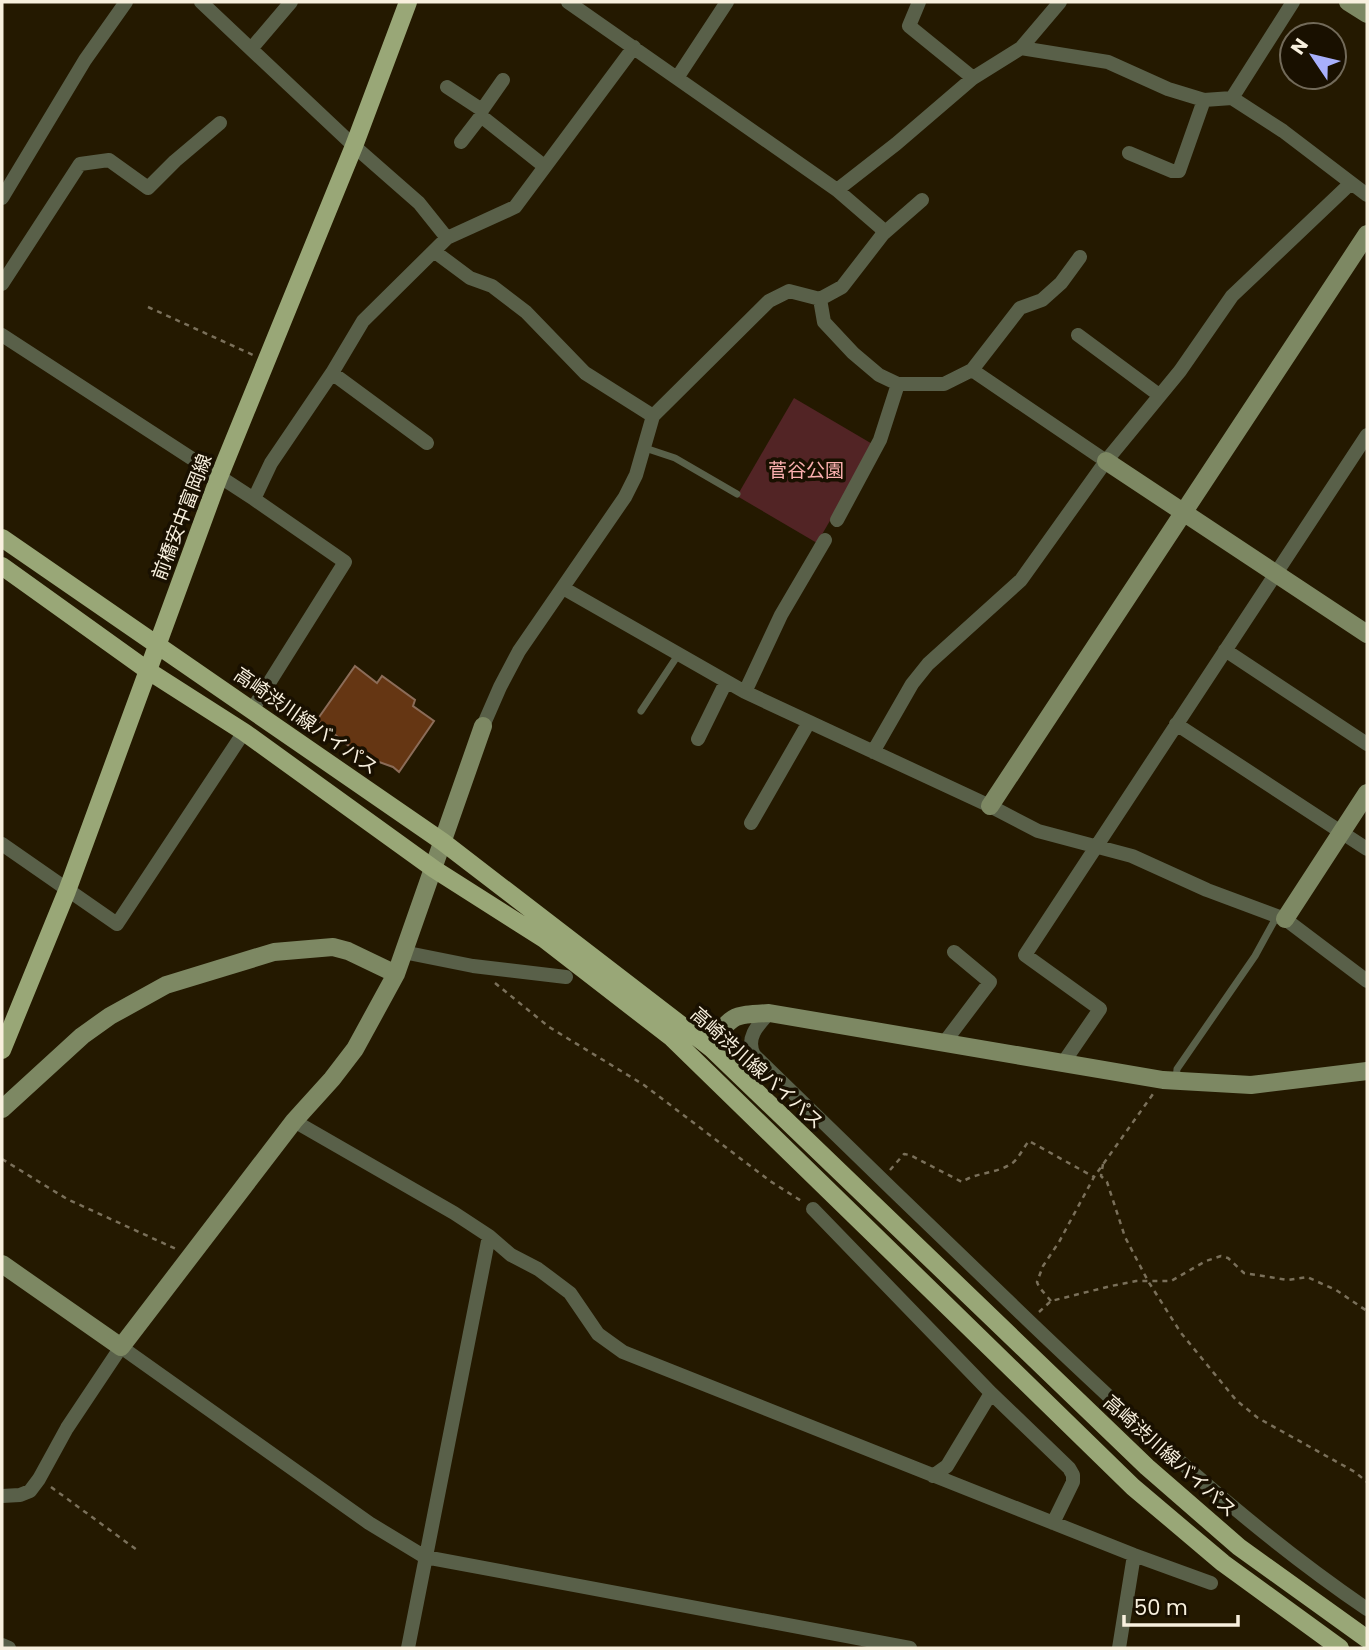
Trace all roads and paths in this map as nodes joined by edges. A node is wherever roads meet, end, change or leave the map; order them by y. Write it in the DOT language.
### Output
graph roads {
  1 [pos="126,2"];
  2 [pos="201,2"];
  3 [pos="291,2"];
  4 [pos="408,2"];
  5 [pos="568,2"];
  6 [pos="727,2"];
  7 [pos="919,2"];
  8 [pos="1060,2"];
  9 [pos="1293,2"];
  10 [pos="1348,2"];
  11 [pos="1367,14"];
  12 [pos="634,47"];
  13 [pos="1021,48"];
  14 [pos="251,49"];
  15 [pos="677,78"];
  16 [pos="973,78"];
  17 [pos="503,80"];
  18 [pos="447,87"];
  19 [pos="1232,98"];
  20 [pos="1205,100"];
  21 [pos="481,113"];
  22 [pos="220,123"];
  23 [pos="461,142"];
  24 [pos="354,146"];
  25 [pos="1129,153"];
  26 [pos="544,166"];
  27 [pos="1350,183"];
  28 [pos="837,190"];
  29 [pos="1367,195"];
  30 [pos="2,198"];
  31 [pos="922,200"];
  32 [pos="883,234"];
  33 [pos="1367,234"];
  34 [pos="447,238"];
  35 [pos="435,252"];
  36 [pos="1080,257"];
  37 [pos="2,284"];
  38 [pos="820,299"];
  39 [pos="148,307"];
  40 [pos="1078,334"];
  41 [pos="3,339"];
  42 [pos="267,362"];
  43 [pos="972,370"];
  44 [pos="332,373"];
  45 [pos="898,384"];
  46 [pos="1159,395"];
  47 [pos="653,416"];
  48 [pos="1367,435"];
  49 [pos="427,443"];
  50 [pos="645,448"];
  51 [pos="1106,461"];
  52 [pos="219,477"];
  53 [pos="737,494"];
  54 [pos="254,499"];
  55 [pos="1185,513"];
  56 [pos="837,520"];
  57 [pos="2,538"];
  58 [pos="825,540"];
  59 [pos="2,566"];
  60 [pos="1276,573"];
  61 [pos="563,587"];
  62 [pos="1365,627"];
  63 [pos="156,644"];
  64 [pos="1225,650"];
  65 [pos="678,654"];
  66 [pos="147,670"];
  67 [pos="726,682"];
  68 [pos="745,692"];
  69 [pos="252,710"];
  70 [pos="641,711"];
  71 [pos="809,722"];
  72 [pos="1177,724"];
  73 [pos="483,726"];
  74 [pos="244,732"];
  75 [pos="698,739"];
  76 [pos="1367,744"];
  77 [pos="873,752"];
  78 [pos="1367,793"];
  79 [pos="990,806"];
  80 [pos="751,823"];
  81 [pos="1342,833"];
  82 [pos="443,842"];
  83 [pos="2,844"];
  84 [pos="1096,846"];
  85 [pos="1367,849"];
  86 [pos="433,869"];
  87 [pos="67,891"];
  88 [pos="1281,918"];
  89 [pos="403,952"];
  90 [pos="954,952"];
  91 [pos="396,974"];
  92 [pos="566,977"];
  93 [pos="1367,981"];
  94 [pos="495,983"];
  95 [pos="769,1013"];
  96 [pos="944,1043"];
  97 [pos="711,1048"];
  98 [pos="2,1050"];
  99 [pos="1063,1063"];
  100 [pos="1367,1071"];
  101 [pos="1170,1080"];
  102 [pos="2,1109"];
  103 [pos="294,1121"];
  104 [pos="2,1159"];
  105 [pos="1103,1164"];
  106 [pos="1094,1177"];
  107 [pos="882,1180"];
  108 [pos="813,1209"];
  109 [pos="489,1236"];
  110 [pos="190,1256"];
  111 [pos="2,1264"];
  112 [pos="1148,1281"];
  113 [pos="1051,1301"];
  114 [pos="1367,1304"];
  115 [pos="1365,1310"];
  116 [pos="1029,1321"];
  117 [pos="121,1347"];
  118 [pos="991,1393"];
  119 [pos="933,1476"];
  120 [pos="39,1479"];
  121 [pos="1367,1482"];
  122 [pos="2,1496"];
  123 [pos="1053,1523"];
  124 [pos="137,1550"];
  125 [pos="1134,1555"];
  126 [pos="425,1557"];
  127 [pos="1211,1583"];
  128 [pos="1367,1609"];
  129 [pos="1367,1639"];
  130 [pos="2,1645"];
  131 [pos="9,1648"];
  132 [pos="408,1648"];
  133 [pos="910,1648"];
  134 [pos="1119,1648"];
  135 [pos="1340,1648"];
  1 -- 30 [label="street"];
  2 -- 14 [label="street"];
  3 -- 14 [label="street"];
  4 -- 24 [label="main road, 前橋安中富岡線"];
  5 -- 12 [label="street"];
  6 -- 15 [label="street"];
  7 -- 16 [label="street"];
  8 -- 13 [label="street"];
  9 -- 19 [label="street"];
  10 -- 11 [label="street"];
  12 -- 15 [label="street"];
  12 -- 26 [label="street"];
  13 -- 16 [label="street"];
  13 -- 20 [label="street"];
  14 -- 24 [label="street"];
  15 -- 28 [label="street"];
  16 -- 28 [label="street"];
  17 -- 21 [label="street"];
  18 -- 21 [label="street"];
  19 -- 20 [label="street"];
  19 -- 27 [label="street"];
  20 -- 25 [label="street"];
  21 -- 23 [label="street"];
  21 -- 26 [label="street"];
  22 -- 37 [label="street"];
  24 -- 34 [label="street"];
  24 -- 42 [label="main road, 前橋安中富岡線"];
  26 -- 34 [label="street"];
  27 -- 29 [label="street"];
  27 -- 46 [label="street"];
  28 -- 32 [label="street"];
  31 -- 32 [label="street"];
  32 -- 38 [label="street"];
  33 -- 55 [label="street"];
  34 -- 35 [label="street"];
  35 -- 44 [label="street"];
  35 -- 47 [label="street"];
  36 -- 43 [label="street"];
  38 -- 45 [label="street"];
  38 -- 47 [label="street"];
  39 -- 42 [label="path"];
  40 -- 46 [label="street"];
  41 -- 52 [label="street"];
  42 -- 52 [label="main road, 前橋安中富岡線"];
  43 -- 45 [label="street"];
  43 -- 51 [label="street"];
  44 -- 49 [label="street"];
  44 -- 54 [label="street"];
  45 -- 56 [label="street"];
  46 -- 51 [label="street"];
  47 -- 50 [label="street"];
  48 -- 60 [label="street"];
  50 -- 53 [label="lane"];
  50 -- 61 [label="street"];
  51 -- 55 [label="street"];
  51 -- 77 [label="street"];
  52 -- 54 [label="street"];
  52 -- 63 [label="main road, 前橋安中富岡線"];
  54 -- 69 [label="street"];
  55 -- 60 [label="street"];
  55 -- 79 [label="street"];
  57 -- 63 [label="main road, 高崎渋川線バイパス"];
  58 -- 68 [label="street"];
  59 -- 66 [label="main road, 高崎渋川線バイパス"];
  60 -- 62 [label="street"];
  60 -- 64 [label="street"];
  61 -- 65 [label="street"];
  61 -- 73 [label="street"];
  63 -- 66 [label="main road, 前橋安中富岡線"];
  63 -- 69 [label="main road, 高崎渋川線バイパス"];
  64 -- 72 [label="street"];
  64 -- 76 [label="street"];
  65 -- 67 [label="street"];
  65 -- 70 [label="lane"];
  66 -- 74 [label="main road, 高崎渋川線バイパス"];
  66 -- 87 [label="main road, 前橋安中富岡線"];
  67 -- 68 [label="street"];
  67 -- 75 [label="street"];
  68 -- 71 [label="street"];
  69 -- 82 [label="main road, 高崎渋川線バイパス"];
  71 -- 77 [label="street"];
  71 -- 80 [label="street"];
  72 -- 81 [label="street"];
  72 -- 84 [label="street"];
  73 -- 82 [label="street"];
  74 -- 86 [label="main road, 高崎渋川線バイパス"];
  74 -- 87 [label="street"];
  77 -- 79 [label="street"];
  78 -- 81 [label="street"];
  79 -- 84 [label="street"];
  81 -- 85 [label="street"];
  81 -- 88 [label="street"];
  82 -- 86 [label="street"];
  82 -- 97 [label="main road, 高崎渋川線バイパス"];
  83 -- 87 [label="street"];
  84 -- 88 [label="street"];
  84 -- 99 [label="street"];
  86 -- 89 [label="street"];
  86 -- 135 [label="main road, 高崎渋川線バイパス"];
  87 -- 98 [label="main road, 前橋安中富岡線"];
  88 -- 93 [label="street"];
  88 -- 101 [label="lane"];
  89 -- 91 [label="street"];
  89 -- 92 [label="street"];
  90 -- 96 [label="street"];
  91 -- 102 [label="street"];
  91 -- 103 [label="street"];
  94 -- 108 [label="path"];
  95 -- 96 [label="street"];
  95 -- 97 [label="street"];
  95 -- 107 [label="street"];
  96 -- 99 [label="street"];
  97 -- 129 [label="main road, 高崎渋川線バイパス"];
  99 -- 101 [label="street"];
  100 -- 101 [label="street"];
  101 -- 105 [label="path"];
  103 -- 109 [label="street"];
  103 -- 110 [label="street"];
  104 -- 110 [label="path"];
  105 -- 106 [label="path"];
  105 -- 112 [label="path"];
  106 -- 107 [label="path"];
  106 -- 113 [label="path"];
  107 -- 116 [label="street"];
  108 -- 118 [label="street"];
  109 -- 119 [label="street"];
  109 -- 126 [label="street"];
  110 -- 117 [label="street"];
  111 -- 117 [label="street"];
  112 -- 113 [label="path"];
  112 -- 115 [label="path"];
  112 -- 121 [label="path"];
  113 -- 116 [label="path"];
  114 -- 115 [label="path"];
  116 -- 128 [label="street"];
  117 -- 120 [label="street"];
  117 -- 126 [label="street"];
  118 -- 119 [label="street"];
  118 -- 123 [label="street"];
  119 -- 123 [label="street"];
  120 -- 122 [label="street"];
  120 -- 124 [label="path"];
  123 -- 125 [label="street"];
  125 -- 127 [label="street"];
  125 -- 134 [label="street"];
  126 -- 132 [label="street"];
  126 -- 133 [label="street"];
  130 -- 131 [label="street"];
}
